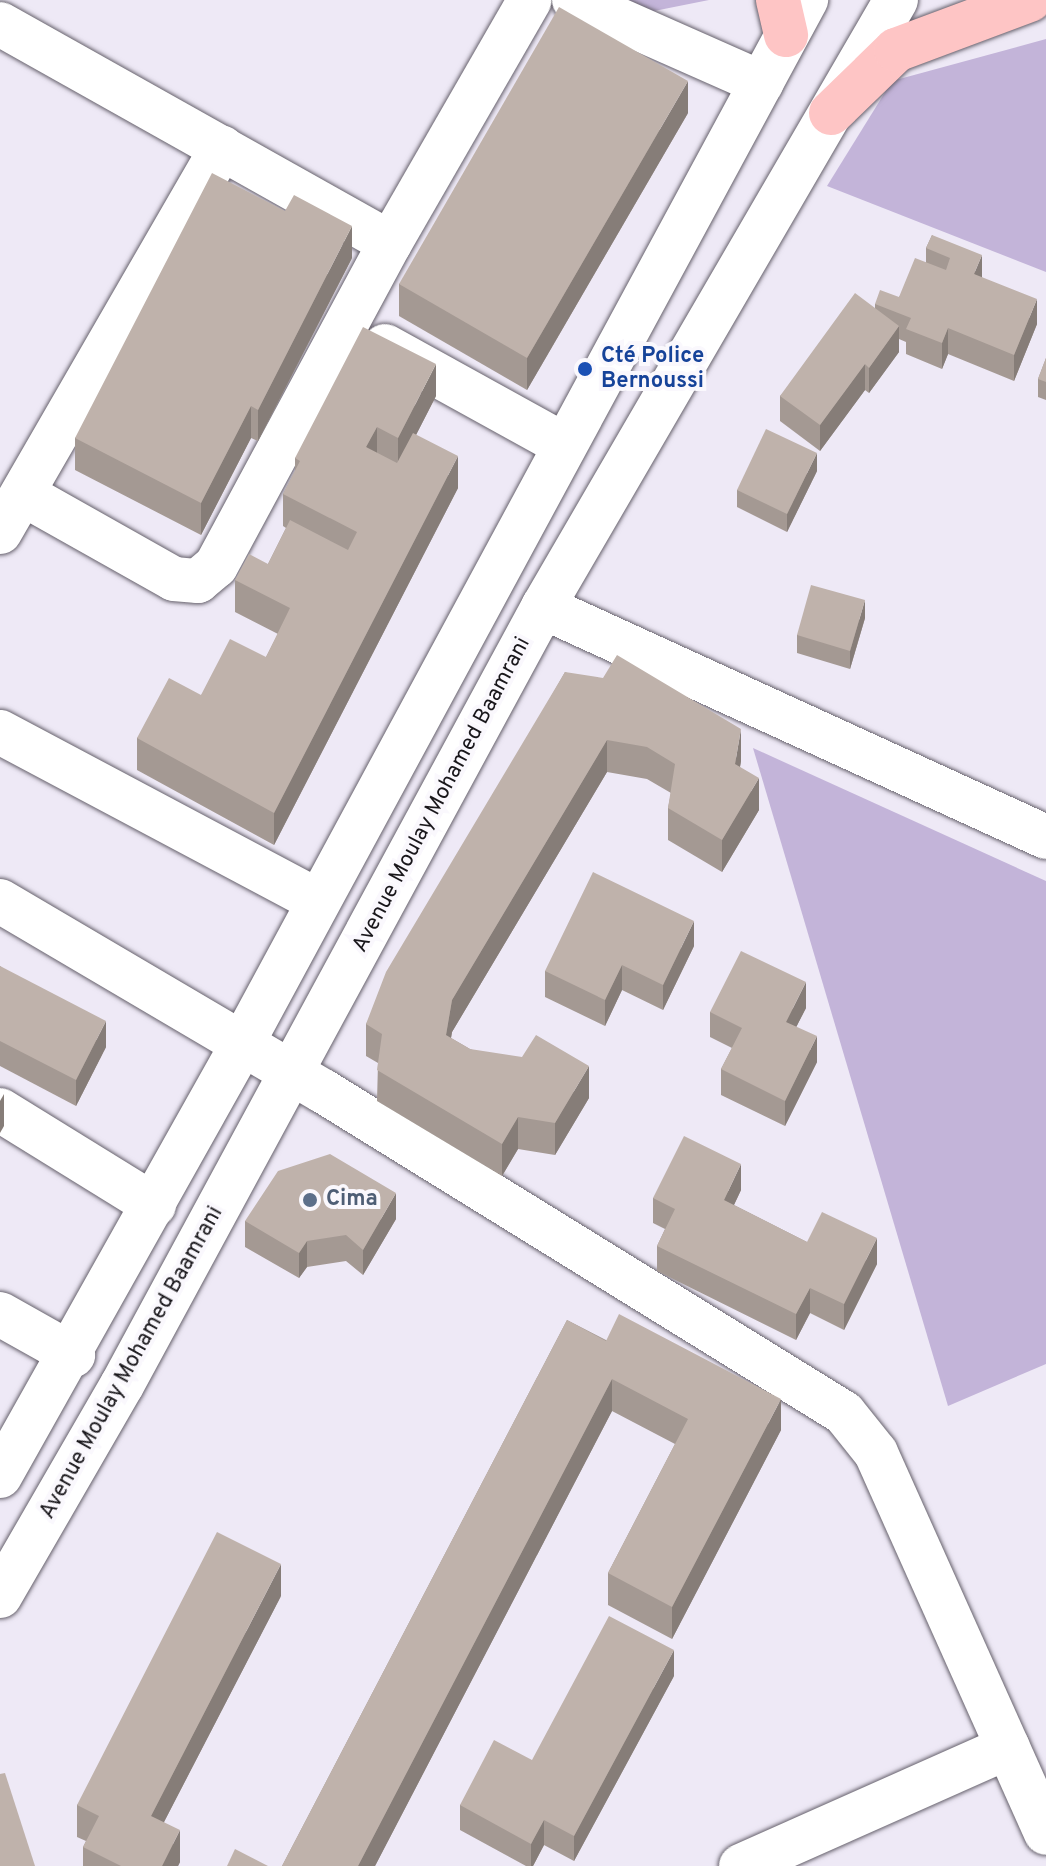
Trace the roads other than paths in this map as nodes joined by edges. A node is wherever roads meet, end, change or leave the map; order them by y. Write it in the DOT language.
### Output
graph roads {
  1 [pos="530,0"];
  2 [pos="574,0"];
  3 [pos="896,0"];
  4 [pos="1030,0"];
  5 [pos="790,12"];
  6 [pos="0,24"];
  7 [pos="761,83"];
  8 [pos="831,113"];
  9 [pos="222,148"];
  10 [pos="390,243"];
  11 [pos="348,325"];
  12 [pos="564,445"];
  13 [pos="23,494"];
  14 [pos="0,532"];
  15 [pos="543,607"];
  16 [pos="0,732"];
  17 [pos="1046,837"];
  18 [pos="0,901"];
  19 [pos="318,901"];
  20 [pos="242,1044"];
  21 [pos="293,1073"];
  22 [pos="0,1110"];
  23 [pos="154,1205"];
  24 [pos="0,1314"];
  25 [pos="73,1355"];
  26 [pos="0,1476"];
  27 [pos="0,1596"];
  28 [pos="1008,1747"];
  29 [pos="1046,1833"];
  30 [pos="819,1851"];
  31 [pos="741,1866"];
  1 -- 10 [label="street"];
  2 -- 7 [label="street"];
  3 -- 8 [label="street, Avenue Moulay Mohamed Baamrani"];
  4 -- 8 [label="main road"];
  5 -- 7 [label="street"];
  6 -- 9 [label="street"];
  7 -- 12 [label="street"];
  8 -- 15 [label="street, Avenue Moulay Mohamed Baamrani"];
  9 -- 10 [label="street"];
  9 -- 13 [label="street"];
  10 -- 11 [label="street"];
  11 -- 12 [label="street"];
  11 -- 13 [label="street"];
  12 -- 19 [label="street"];
  13 -- 14 [label="street"];
  15 -- 17 [label="street"];
  15 -- 21 [label="street, Avenue Moulay Mohamed Baamrani"];
  16 -- 19 [label="street"];
  18 -- 20 [label="street"];
  19 -- 20 [label="street"];
  20 -- 21 [label="street"];
  20 -- 23 [label="street"];
  21 -- 27 [label="street, Avenue Moulay Mohamed Baamrani"];
  21 -- 28 [label="street"];
  22 -- 23 [label="street"];
  23 -- 25 [label="street"];
  24 -- 25 [label="street"];
  25 -- 26 [label="street"];
  28 -- 29 [label="street"];
  28 -- 30 [label="street"];
  30 -- 31 [label="street"];
}
